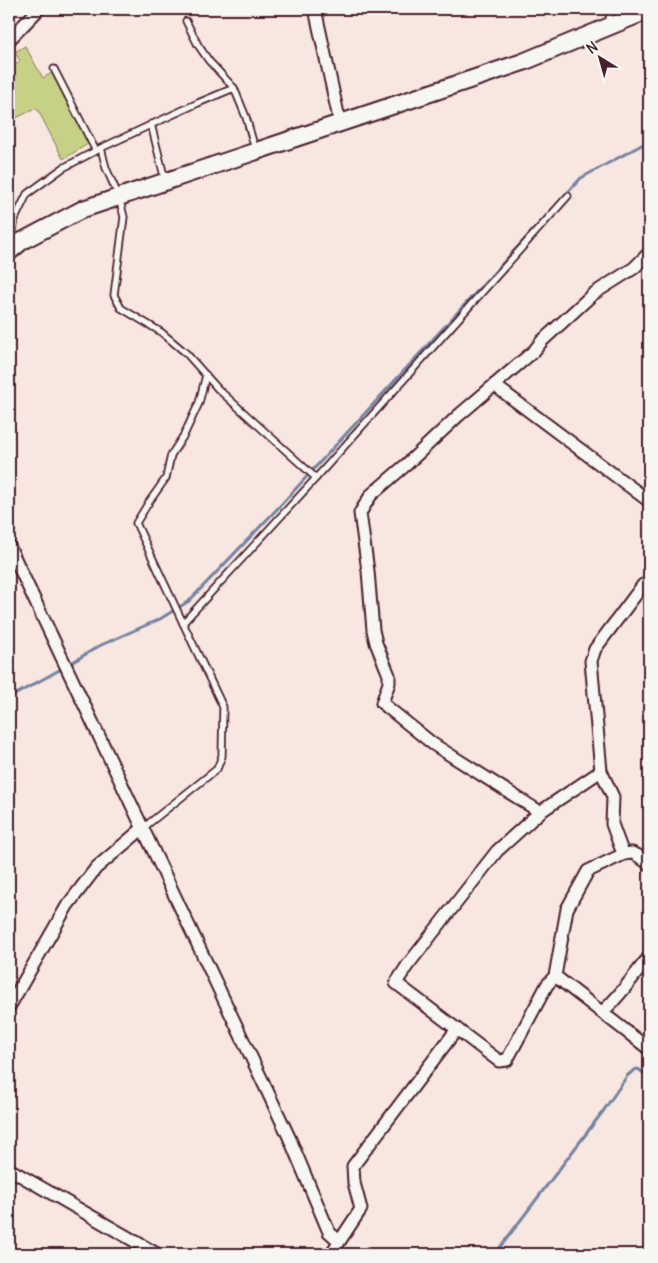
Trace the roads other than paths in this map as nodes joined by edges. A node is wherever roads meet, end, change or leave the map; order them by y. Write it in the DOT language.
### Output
graph roads {
  1 [pos="39,9"];
  2 [pos="315,9"];
  3 [pos="610,9"];
  4 [pos="646,15"];
  5 [pos="186,22"];
  6 [pos="608,28"];
  7 [pos="9,40"];
  8 [pos="54,69"];
  9 [pos="234,88"];
  10 [pos="340,123"];
  11 [pos="151,124"];
  12 [pos="98,149"];
  13 [pos="255,151"];
  14 [pos="165,181"];
  15 [pos="568,196"];
  16 [pos="119,197"];
  17 [pos="9,252"];
  18 [pos="649,253"];
  19 [pos="206,375"];
  20 [pos="494,385"];
  21 [pos="316,478"];
  22 [pos="649,501"];
  23 [pos="9,546"];
  24 [pos="649,590"];
  25 [pos="183,623"];
  26 [pos="601,772"];
  27 [pos="540,812"];
  28 [pos="143,828"];
  29 [pos="624,854"];
  30 [pos="649,864"];
  31 [pos="649,957"];
  32 [pos="555,976"];
  33 [pos="9,1007"];
  34 [pos="602,1012"];
  35 [pos="457,1028"];
  36 [pos="649,1049"];
  37 [pos="9,1169"];
  38 [pos="339,1241"];
  39 [pos="157,1254"];
  40 [pos="331,1254"];
  1 -- 7 [label="street"];
  2 -- 10 [label="street"];
  3 -- 6 [label="lane"];
  4 -- 6 [label="street"];
  5 -- 9 [label="lane"];
  6 -- 10 [label="street"];
  8 -- 12 [label="lane"];
  9 -- 11 [label="lane"];
  9 -- 13 [label="lane"];
  10 -- 13 [label="street"];
  11 -- 12 [label="lane"];
  11 -- 14 [label="lane"];
  12 -- 16 [label="lane"];
  12 -- 17 [label="lane"];
  13 -- 14 [label="street"];
  14 -- 16 [label="street"];
  15 -- 21 [label="lane"];
  16 -- 17 [label="street"];
  16 -- 19 [label="lane"];
  18 -- 20 [label="street"];
  19 -- 21 [label="lane"];
  19 -- 25 [label="lane"];
  20 -- 22 [label="street"];
  20 -- 27 [label="street"];
  21 -- 25 [label="lane"];
  23 -- 28 [label="street"];
  24 -- 26 [label="street"];
  25 -- 28 [label="lane"];
  26 -- 27 [label="street"];
  26 -- 29 [label="street"];
  27 -- 35 [label="street"];
  28 -- 33 [label="street"];
  28 -- 38 [label="street"];
  29 -- 30 [label="street"];
  29 -- 32 [label="street"];
  31 -- 34 [label="street"];
  32 -- 34 [label="street"];
  32 -- 35 [label="street"];
  34 -- 36 [label="street"];
  35 -- 38 [label="street"];
  37 -- 39 [label="street"];
  38 -- 40 [label="street"];
}
